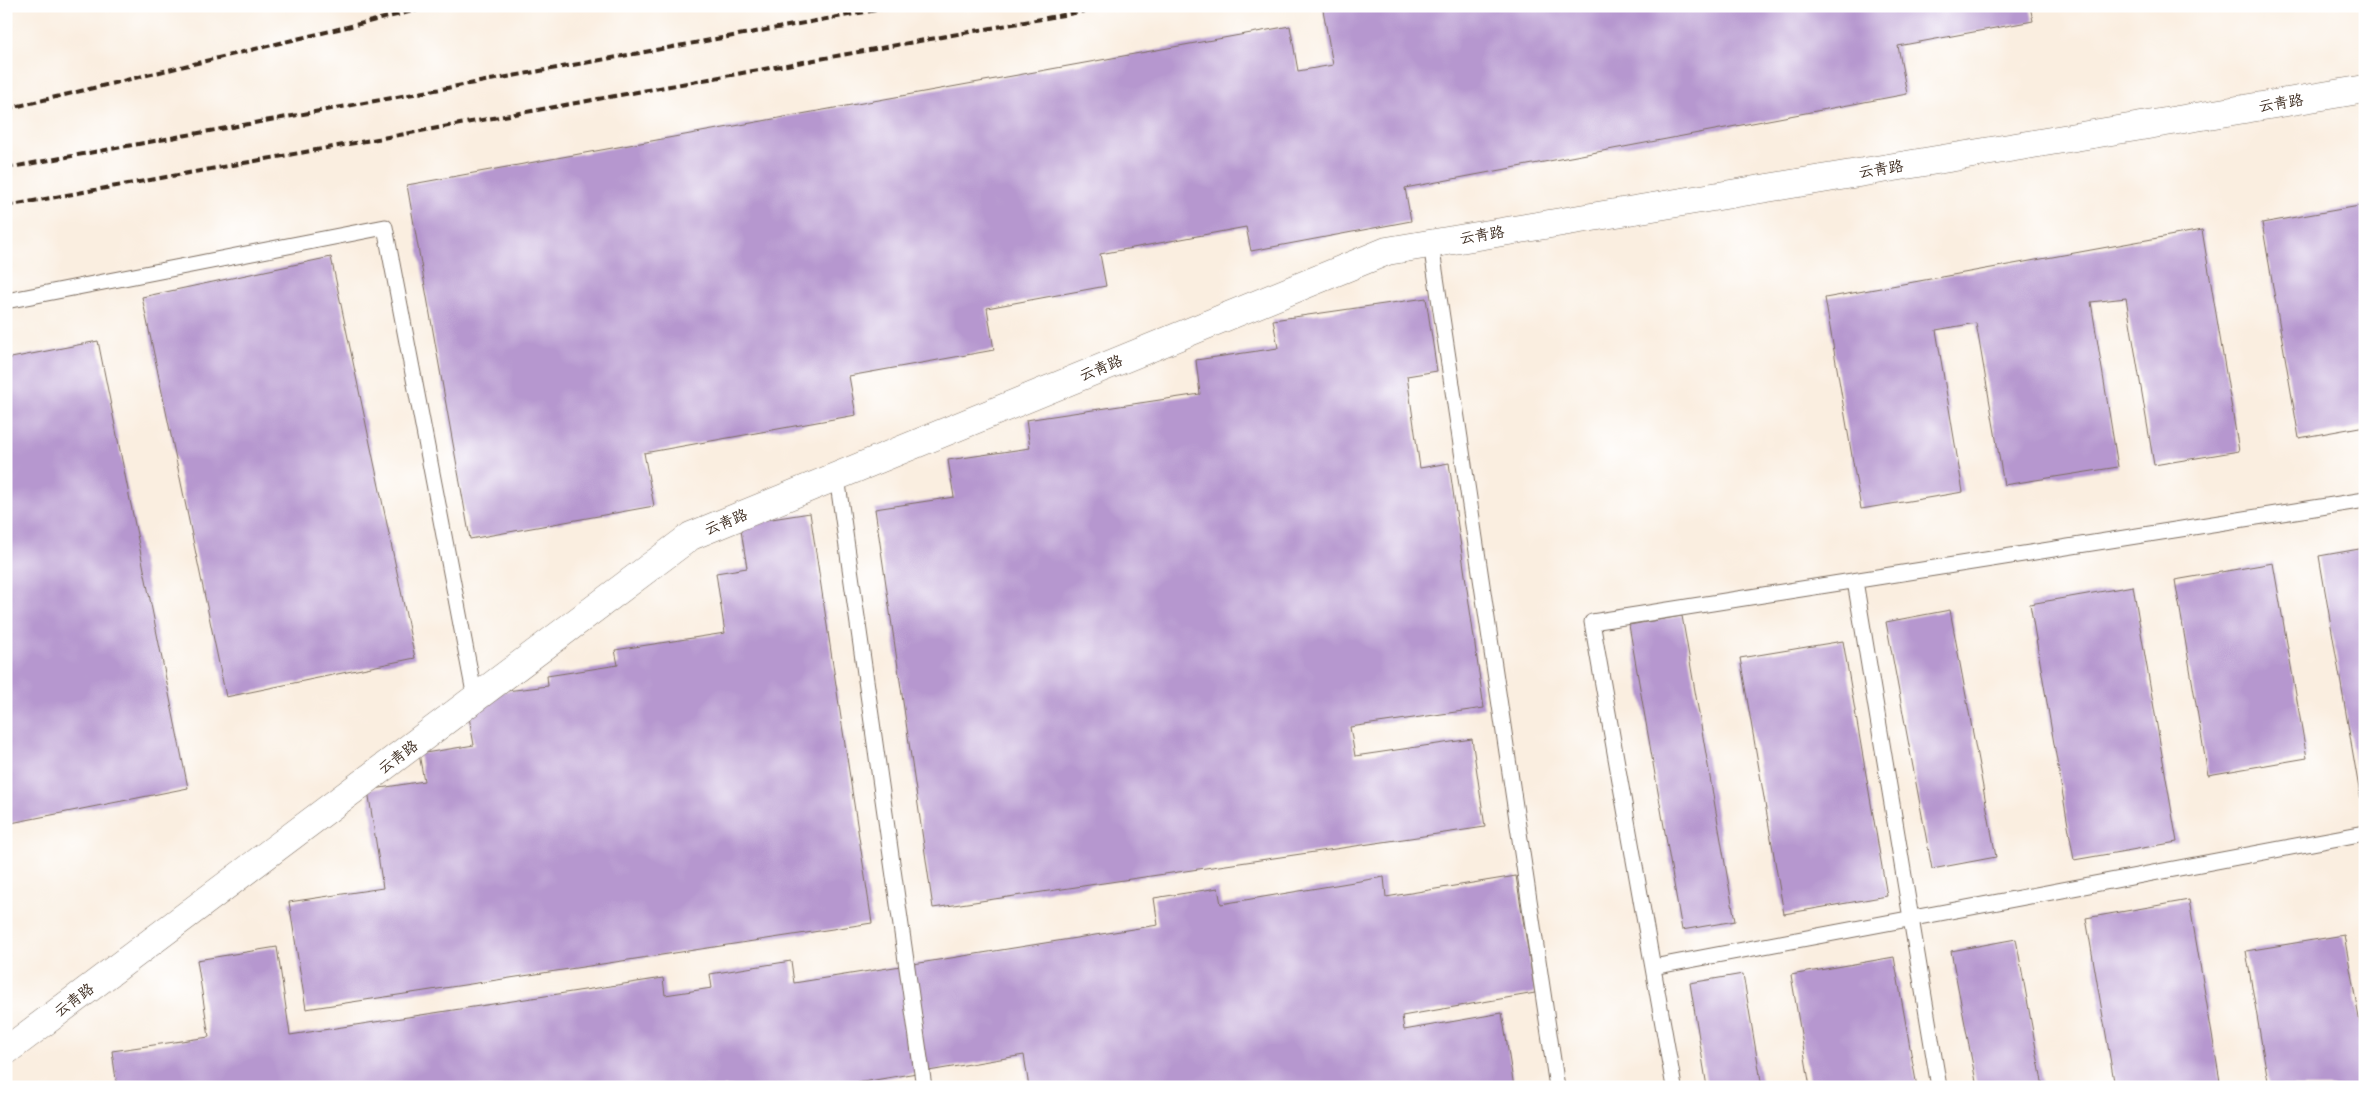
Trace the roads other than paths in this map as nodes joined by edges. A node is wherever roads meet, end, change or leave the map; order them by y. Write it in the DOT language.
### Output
graph roads {
  1 [pos="2365,90"];
  2 [pos="1431,244"];
  3 [pos="6,301"];
  4 [pos="837,476"];
  5 [pos="2365,500"];
  6 [pos="1855,581"];
  7 [pos="475,698"];
  8 [pos="2365,833"];
  9 [pos="1910,919"];
  10 [pos="1653,967"];
  11 [pos="6,1051"];
  12 [pos="924,1087"];
  13 [pos="1557,1087"];
  14 [pos="1674,1087"];
  15 [pos="1938,1087"];
  1 -- 2 [label="street, 云青路"];
  2 -- 4 [label="street, 云青路"];
  2 -- 13 [label="lane"];
  3 -- 7 [label="lane"];
  4 -- 7 [label="street, 云青路"];
  4 -- 12 [label="lane"];
  5 -- 6 [label="lane"];
  6 -- 9 [label="lane"];
  6 -- 10 [label="lane"];
  7 -- 11 [label="street, 云青路"];
  8 -- 9 [label="lane"];
  9 -- 10 [label="lane"];
  9 -- 15 [label="lane"];
  10 -- 14 [label="lane"];
}
